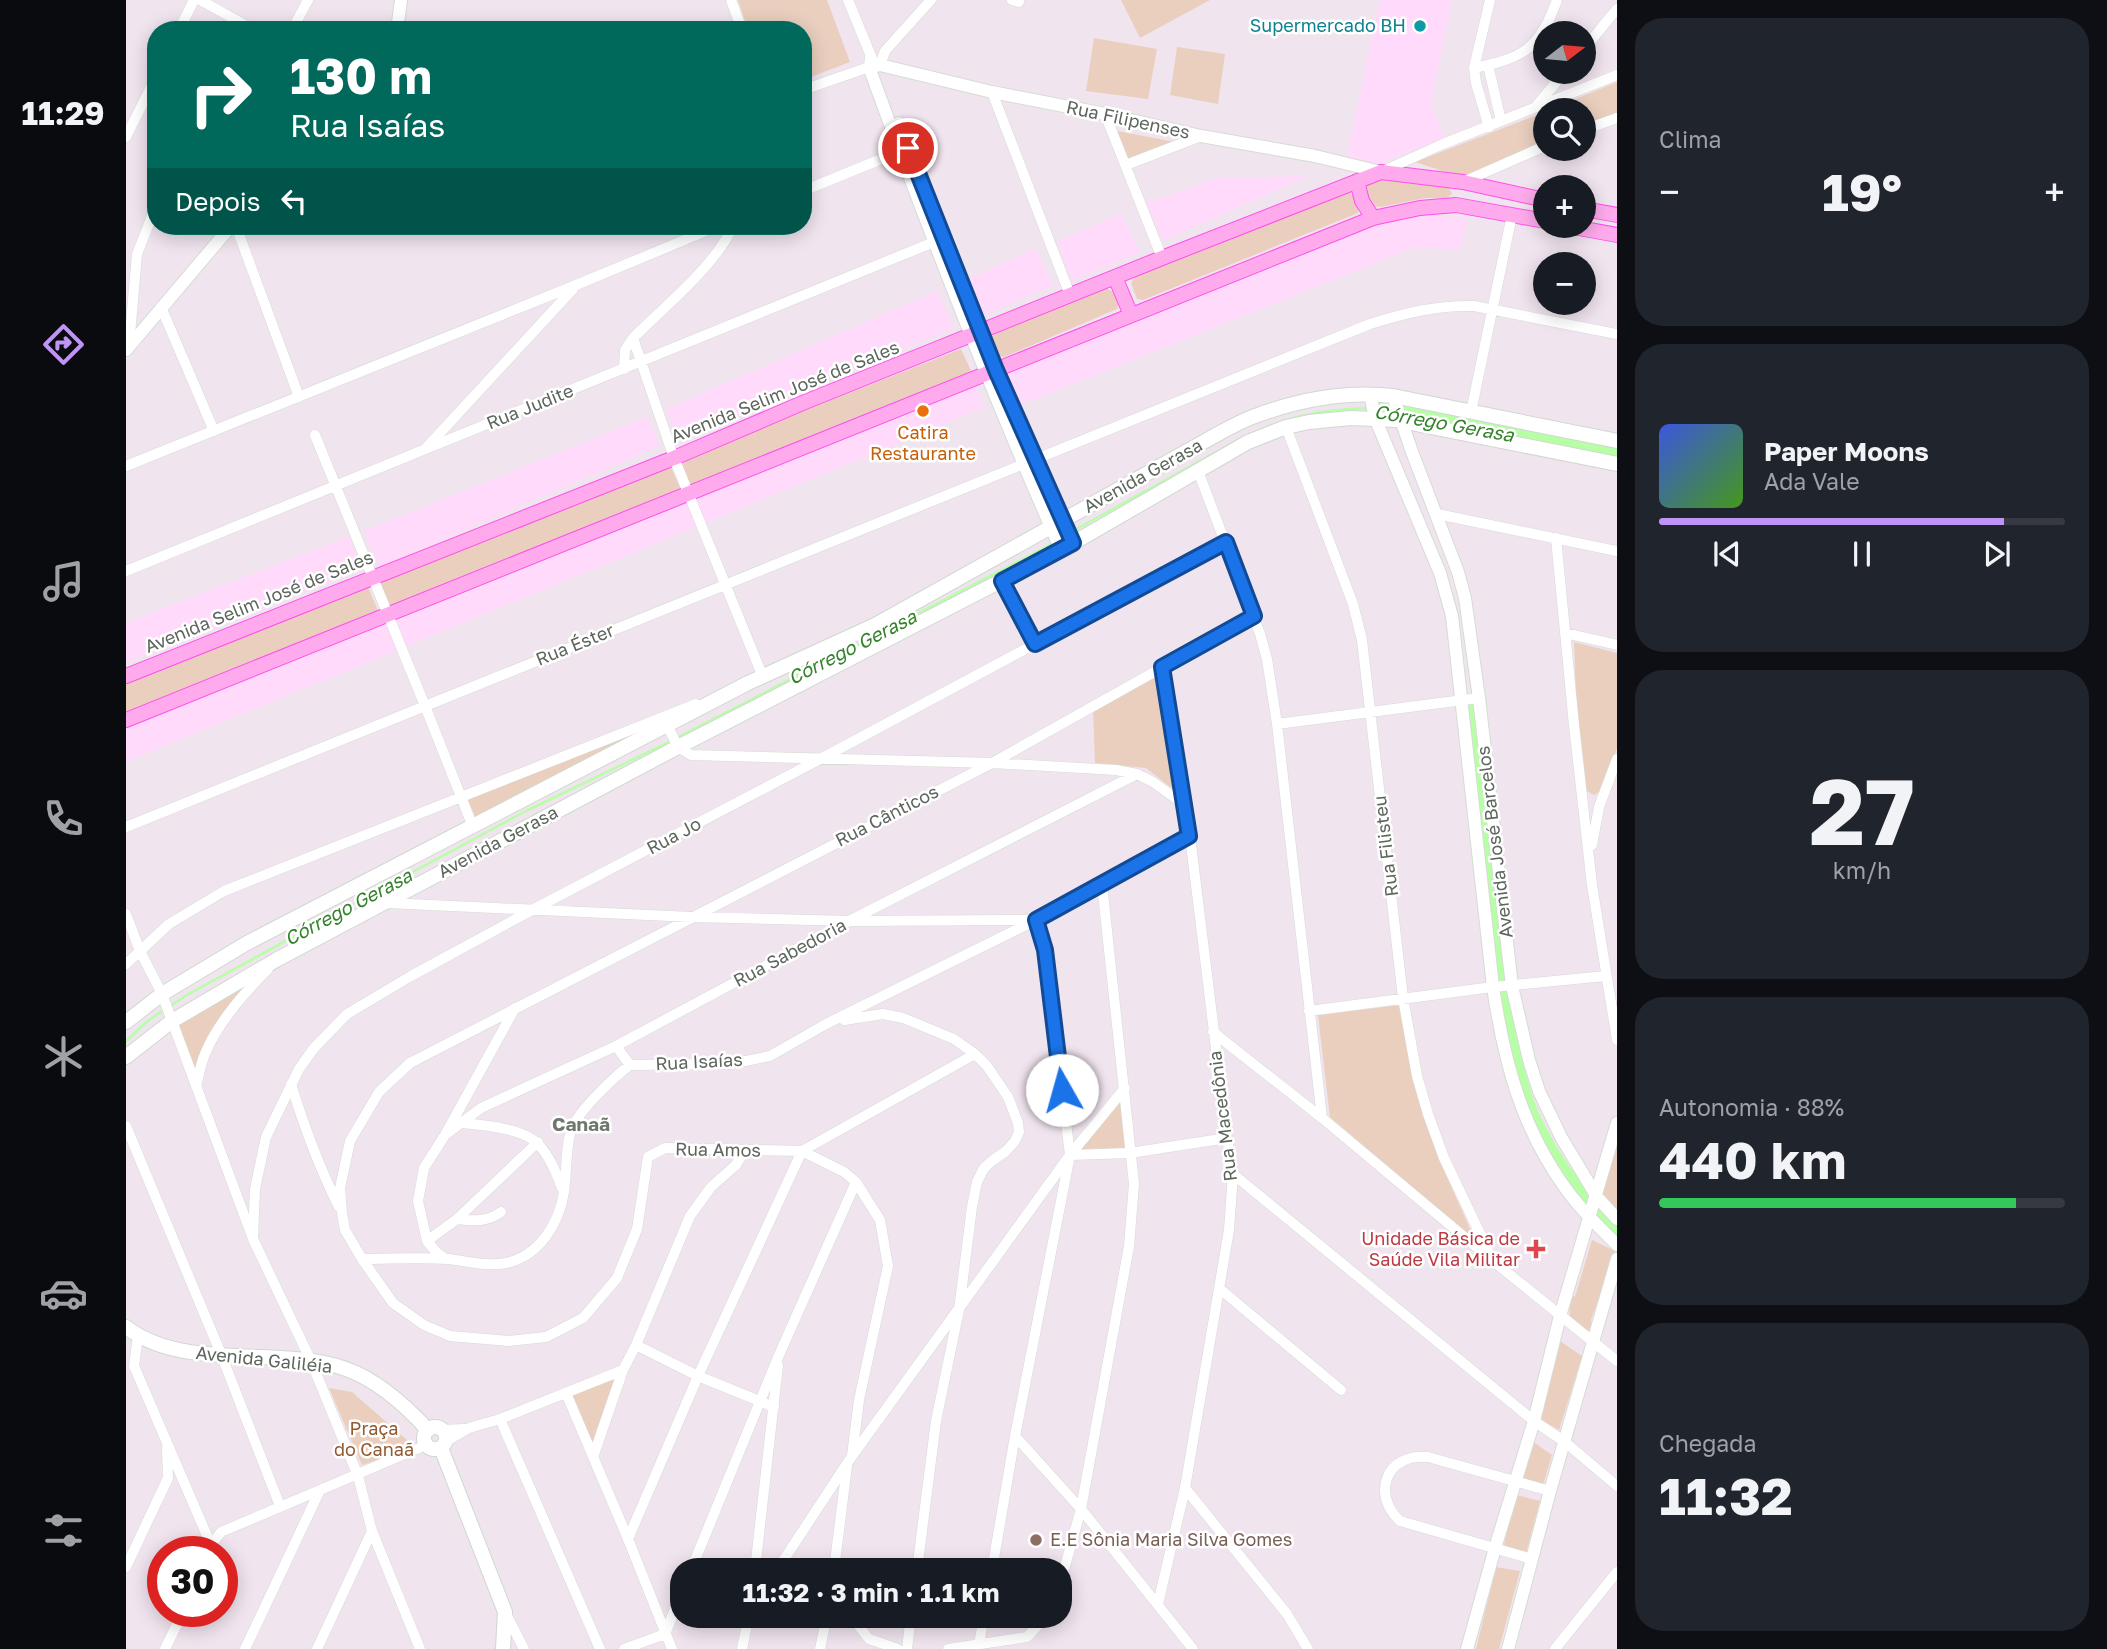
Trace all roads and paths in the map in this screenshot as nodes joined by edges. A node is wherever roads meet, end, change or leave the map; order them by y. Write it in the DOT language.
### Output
graph roads {
  1 [pos="194,0"];
  2 [pos="200,0"];
  3 [pos="308,0"];
  4 [pos="401,0"];
  5 [pos="731,0"];
  6 [pos="848,0"];
  7 [pos="1490,0"];
  8 [pos="1557,0"];
  9 [pos="928,1"];
  10 [pos="1617,9"];
  11 [pos="184,21"];
  12 [pos="238,21"];
  13 [pos="297,21"];
  14 [pos="398,21"];
  15 [pos="739,21"];
  16 [pos="1596,34"];
  17 [pos="874,63"];
  18 [pos="1488,65"];
  19 [pos="1474,68"];
  20 [pos="1617,75"];
  21 [pos="1555,84"];
  22 [pos="812,87"];
  23 [pos="992,92"];
  24 [pos="147,95"];
  25 [pos="1543,98"];
  26 [pos="1571,98"];
  27 [pos="1533,109"];
  28 [pos="1105,114"];
  29 [pos="1616,119"];
  30 [pos="1501,121"];
  31 [pos="1596,126"];
  32 [pos="1489,127"];
  33 [pos="1201,136"];
  34 [pos="126,137"];
  35 [pos="904,150"];
  36 [pos="1533,151"];
  37 [pos="1126,165"];
  38 [pos="1381,172"];
  39 [pos="1357,181"];
  40 [pos="1463,182"];
  41 [pos="812,187"];
  42 [pos="1533,197"];
  43 [pos="1456,205"];
  44 [pos="1596,212"];
  45 [pos="1512,215"];
  46 [pos="1617,215"];
  47 [pos="1373,218"];
  48 [pos="1533,219"];
  49 [pos="147,229"];
  50 [pos="1596,231"];
  51 [pos="223,235"];
  52 [pos="239,235"];
  53 [pos="697,235"];
  54 [pos="729,235"];
  55 [pos="1617,235"];
  56 [pos="939,240"];
  57 [pos="1162,258"];
  58 [pos="1115,277"];
  59 [pos="576,285"];
  60 [pos="1070,295"];
  61 [pos="161,307"];
  62 [pos="1492,310"];
  63 [pos="1131,315"];
  64 [pos="977,334"];
  65 [pos="1617,334"];
  66 [pos="633,338"];
  67 [pos="128,348"];
  68 [pos="640,362"];
  69 [pos="624,369"];
  70 [pos="991,371"];
  71 [pos="299,397"];
  72 [pos="1373,408"];
  73 [pos="1397,411"];
  74 [pos="1471,412"];
  75 [pos="1286,427"];
  76 [pos="214,431"];
  77 [pos="315,435"];
  78 [pos="1617,440"];
  79 [pos="424,450"];
  80 [pos="674,458"];
  81 [pos="1029,461"];
  82 [pos="1617,464"];
  83 [pos="126,466"];
  84 [pos="1198,471"];
  85 [pos="335,486"];
  86 [pos="689,494"];
  87 [pos="1437,514"];
  88 [pos="1062,535"];
  89 [pos="1556,538"];
  90 [pos="1226,542"];
  91 [pos="1617,551"];
  92 [pos="126,571"];
  93 [pos="373,578"];
  94 [pos="1002,581"];
  95 [pos="724,584"];
  96 [pos="387,615"];
  97 [pos="1254,616"];
  98 [pos="1566,633"];
  99 [pos="1035,644"];
  100 [pos="1617,645"];
  101 [pos="1162,667"];
  102 [pos="126,676"];
  103 [pos="763,677"];
  104 [pos="748,683"];
  105 [pos="1470,699"];
  106 [pos="425,706"];
  107 [pos="1370,711"];
  108 [pos="126,720"];
  109 [pos="1277,724"];
  110 [pos="668,727"];
  111 [pos="677,745"];
  112 [pos="824,757"];
  113 [pos="1617,759"];
  114 [pos="992,763"];
  115 [pos="1137,774"];
  116 [pos="461,796"];
  117 [pos="1584,803"];
  118 [pos="1185,805"];
  119 [pos="1599,807"];
  120 [pos="126,827"];
  121 [pos="473,827"];
  122 [pos="1189,836"];
  123 [pos="1590,859"];
  124 [pos="1101,884"];
  125 [pos="382,903"];
  126 [pos="534,909"];
  127 [pos="126,914"];
  128 [pos="691,917"];
  129 [pos="1036,920"];
  130 [pos="849,921"];
  131 [pos="140,951"];
  132 [pos="276,960"];
  133 [pos="126,964"];
  134 [pos="1605,976"];
  135 [pos="1503,987"];
  136 [pos="162,997"];
  137 [pos="1403,998"];
  138 [pos="515,1008"];
  139 [pos="1309,1011"];
  140 [pos="170,1018"];
  141 [pos="126,1022"];
  142 [pos="826,1024"];
  143 [pos="1213,1032"];
  144 [pos="1617,1040"];
  145 [pos="617,1046"];
  146 [pos="975,1054"];
  147 [pos="126,1057"];
  148 [pos="629,1065"];
  149 [pos="291,1084"];
  150 [pos="196,1086"];
  151 [pos="1125,1088"];
  152 [pos="1322,1118"];
  153 [pos="461,1122"];
  154 [pos="1617,1123"];
  155 [pos="126,1126"];
  156 [pos="445,1135"];
  157 [pos="1227,1138"];
  158 [pos="538,1142"];
  159 [pos="744,1151"];
  160 [pos="802,1151"];
  161 [pos="1130,1153"];
  162 [pos="1070,1155"];
  163 [pos="1233,1174"];
  164 [pos="856,1182"];
  165 [pos="564,1192"];
  166 [pos="1593,1207"];
  167 [pos="502,1212"];
  168 [pos="342,1213"];
  169 [pos="457,1219"];
  170 [pos="1617,1219"];
  171 [pos="253,1239"];
  172 [pos="427,1241"];
  173 [pos="1617,1245"];
  174 [pos="362,1259"];
  175 [pos="446,1259"];
  176 [pos="1617,1259"];
  177 [pos="1493,1261"];
  178 [pos="1220,1289"];
  179 [pos="959,1310"];
  180 [pos="1560,1316"];
  181 [pos="132,1332"];
  182 [pos="1593,1342"];
  183 [pos="636,1345"];
  184 [pos="221,1354"];
  185 [pos="779,1354"];
  186 [pos="310,1361"];
  187 [pos="1617,1362"];
  188 [pos="623,1370"];
  189 [pos="698,1376"];
  190 [pos="1341,1390"];
  191 [pos="566,1393"];
  192 [pos="759,1402"];
  193 [pos="774,1407"];
  194 [pos="500,1419"];
  195 [pos="1534,1421"];
  196 [pos="1015,1436"];
  197 [pos="436,1439"];
  198 [pos="166,1441"];
  199 [pos="1565,1442"];
  200 [pos="593,1457"];
  201 [pos="850,1460"];
  202 [pos="358,1476"];
  203 [pos="1515,1482"];
  204 [pos="1617,1486"];
  205 [pos="1185,1488"];
  206 [pos="320,1490"];
  207 [pos="1550,1491"];
  208 [pos="280,1506"];
  209 [pos="1082,1509"];
  210 [pos="372,1531"];
  211 [pos="205,1536"];
  212 [pos="218,1536"];
  213 [pos="628,1539"];
  214 [pos="1495,1548"];
  215 [pos="696,1558"];
  216 [pos="756,1558"];
  217 [pos="784,1558"];
  218 [pos="836,1558"];
  219 [pos="919,1558"];
  220 [pos="994,1558"];
  221 [pos="1068,1558"];
  222 [pos="1532,1559"];
  223 [pos="126,1566"];
  224 [pos="1617,1572"];
  225 [pos="1158,1604"];
  226 [pos="505,1612"];
  227 [pos="670,1622"];
  228 [pos="176,1627"];
  229 [pos="746,1628"];
  230 [pos="824,1628"];
  231 [pos="860,1628"];
  232 [pos="909,1628"];
  233 [pos="982,1628"];
  234 [pos="1036,1628"];
  235 [pos="665,1634"];
  236 [pos="979,1644"];
  237 [pos="165,1649"];
  238 [pos="245,1649"];
  239 [pos="317,1649"];
  240 [pos="420,1649"];
  241 [pos="503,1649"];
  242 [pos="524,1649"];
  243 [pos="600,1649"];
  244 [pos="624,1649"];
  245 [pos="672,1649"];
  246 [pos="742,1649"];
  247 [pos="820,1649"];
  248 [pos="898,1649"];
  249 [pos="907,1649"];
  250 [pos="948,1649"];
  251 [pos="1193,1649"];
  252 [pos="1308,1649"];
  253 [pos="1467,1649"];
  254 [pos="1508,1649"];
  255 [pos="1555,1649"];
  1 -- 11 [label="street"];
  2 -- 12 [label="street"];
  3 -- 13 [label="street"];
  4 -- 14 [label="street"];
  5 -- 15 [label="street"];
  6 -- 17 [label="street"];
  7 -- 19 [label="street"];
  8 -- 18 [label="street"];
  9 -- 17 [label="street"];
  10 -- 16 [label="street"];
  17 -- 22 [label="street"];
  17 -- 23 [label="street, Rua Filipenses"];
  17 -- 35 [label="street"];
  18 -- 19 [label="street"];
  18 -- 30 [label="street"];
  19 -- 32 [label="street"];
  20 -- 26 [label="street"];
  21 -- 25 [label="street"];
  23 -- 28 [label="street, Rua Filipenses"];
  23 -- 60 [label="street"];
  24 -- 34 [label="street"];
  27 -- 30 [label="street"];
  28 -- 33 [label="street, Rua Filipenses"];
  28 -- 37 [label="street"];
  29 -- 31 [label="street"];
  30 -- 32 [label="street"];
  32 -- 38 [label="street"];
  33 -- 37 [label="street"];
  33 -- 38 [label="street, Rua Filipenses"];
  35 -- 41 [label="street"];
  35 -- 56 [label="street"];
  36 -- 40 [label="street"];
  37 -- 57 [label="street"];
  38 -- 39 [label="main road, Avenida Selim José de Sales"];
  38 -- 40 [label="main road, Avenida Selim José de Sales"];
  39 -- 47 [label="main road"];
  39 -- 57 [label="main road, Avenida Selim José de Sales"];
  40 -- 42 [label="main road, Avenida Selim José de Sales"];
  40 -- 43 [label="main road"];
  43 -- 45 [label="main road"];
  43 -- 47 [label="main road"];
  44 -- 46 [label="main road"];
  45 -- 48 [label="main road"];
  45 -- 62 [label="street"];
  47 -- 63 [label="main road"];
  49 -- 67 [label="street"];
  50 -- 55 [label="main road"];
  51 -- 61 [label="street"];
  52 -- 71 [label="street"];
  53 -- 59 [label="street"];
  54 -- 66 [label="street"];
  56 -- 64 [label="street"];
  56 -- 68 [label="street, Rua Judite"];
  57 -- 58 [label="main road, Avenida Selim José de Sales"];
  58 -- 60 [label="main road, Avenida Selim José de Sales"];
  58 -- 63 [label="main road"];
  59 -- 71 [label="street"];
  59 -- 79 [label="street"];
  60 -- 64 [label="main road, Avenida Selim José de Sales"];
  61 -- 67 [label="street"];
  61 -- 76 [label="street"];
  62 -- 65 [label="street, Rua Éster"];
  62 -- 74 [label="street"];
  62 -- 81 [label="street, Rua Éster"];
  63 -- 70 [label="main road"];
  64 -- 70 [label="street"];
  64 -- 80 [label="main road, Avenida Selim José de Sales"];
  66 -- 68 [label="street"];
  66 -- 69 [label="street"];
  68 -- 69 [label="street, Rua Judite"];
  68 -- 80 [label="street"];
  69 -- 79 [label="street, Rua Judite"];
  70 -- 81 [label="street"];
  70 -- 86 [label="main road"];
  71 -- 76 [label="street"];
  72 -- 73 [label="main road, Avenida Gerasa"];
  72 -- 73 [label="main road"];
  72 -- 75 [label="main road, Avenida Gerasa"];
  72 -- 88 [label="main road, Avenida Gerasa"];
  72 -- 105 [label="street, Avenida José Barcelos"];
  73 -- 74 [label="main road, Avenida Gerasa"];
  73 -- 82 [label="main road, Avenida Gerasa"];
  73 -- 87 [label="street, Avenida José Barcelos"];
  74 -- 78 [label="main road, Avenida Gerasa"];
  75 -- 84 [label="main road, Avenida Gerasa"];
  75 -- 107 [label="street, Rua Filisteu"];
  76 -- 83 [label="street"];
  77 -- 85 [label="street"];
  79 -- 85 [label="street, Rua Judite"];
  80 -- 86 [label="street"];
  80 -- 93 [label="main road, Avenida Selim José de Sales"];
  81 -- 88 [label="street"];
  81 -- 95 [label="street, Rua Éster"];
  84 -- 88 [label="main road, Avenida Gerasa"];
  84 -- 90 [label="street"];
  85 -- 92 [label="street, Rua Judite"];
  85 -- 93 [label="street"];
  86 -- 95 [label="street"];
  86 -- 96 [label="main road"];
  87 -- 89 [label="street"];
  87 -- 105 [label="street, Avenida José Barcelos"];
  88 -- 94 [label="main road, Avenida Gerasa"];
  88 -- 103 [label="main road, Avenida Gerasa"];
  89 -- 91 [label="street"];
  89 -- 98 [label="street"];
  90 -- 97 [label="street"];
  90 -- 99 [label="street, Rua Jo"];
  93 -- 96 [label="street"];
  93 -- 102 [label="main road, Avenida Selim José de Sales"];
  94 -- 99 [label="street"];
  94 -- 111 [label="main road, Avenida Gerasa"];
  95 -- 103 [label="street"];
  95 -- 106 [label="street, Rua Éster"];
  96 -- 106 [label="street"];
  96 -- 108 [label="main road"];
  97 -- 101 [label="street, Rua Cânticos"];
  97 -- 109 [label="street"];
  98 -- 100 [label="street"];
  98 -- 117 [label="street"];
  99 -- 112 [label="street, Rua Jo"];
  101 -- 114 [label="street, Rua Cânticos"];
  101 -- 118 [label="street, Rua Macedônia"];
  103 -- 104 [label="main road, Avenida Gerasa"];
  104 -- 110 [label="main road, Avenida Gerasa"];
  104 -- 116 [label="street"];
  105 -- 107 [label="street"];
  105 -- 135 [label="street, Avenida José Barcelos"];
  105 -- 135 [label="street, Avenida José Barcelos"];
  106 -- 116 [label="street"];
  106 -- 120 [label="street, Rua Éster"];
  107 -- 109 [label="street"];
  107 -- 137 [label="street, Rua Filisteu"];
  109 -- 139 [label="street"];
  110 -- 111 [label="street"];
  110 -- 121 [label="main road, Avenida Gerasa"];
  111 -- 112 [label="street"];
  111 -- 125 [label="main road, Avenida Gerasa"];
  112 -- 114 [label="street"];
  112 -- 126 [label="street, Rua Jo"];
  113 -- 119 [label="street"];
  114 -- 115 [label="street"];
  114 -- 128 [label="street, Rua Cânticos"];
  115 -- 118 [label="street"];
  115 -- 130 [label="street, Rua Sabedoria"];
  116 -- 121 [label="street"];
  116 -- 131 [label="street"];
  117 -- 119 [label="street"];
  117 -- 123 [label="street"];
  118 -- 122 [label="street, Rua Macedônia"];
  119 -- 123 [label="street"];
  121 -- 136 [label="main road, Avenida Gerasa"];
  122 -- 124 [label="street, Rua Isaías"];
  122 -- 143 [label="street, Rua Macedônia"];
  123 -- 134 [label="street"];
  124 -- 129 [label="street, Rua Isaías"];
  124 -- 151 [label="street"];
  125 -- 126 [label="street"];
  125 -- 132 [label="main road, Avenida Gerasa"];
  126 -- 128 [label="street"];
  126 -- 149 [label="street, Rua Jo"];
  127 -- 131 [label="street"];
  128 -- 130 [label="street"];
  128 -- 138 [label="street, Rua Cânticos"];
  129 -- 130 [label="street"];
  129 -- 142 [label="street, Rua Isaías"];
  129 -- 162 [label="street"];
  130 -- 145 [label="street, Rua Sabedoria"];
  131 -- 133 [label="street"];
  131 -- 136 [label="street"];
  132 -- 140 [label="main road, Avenida Gerasa"];
  132 -- 150 [label="street"];
  134 -- 135 [label="street"];
  134 -- 144 [label="street"];
  135 -- 137 [label="street"];
  135 -- 166 [label="street, Avenida José Barcelos"];
  135 -- 166 [label="street, Avenida José Barcelos"];
  136 -- 140 [label="street"];
  136 -- 141 [label="main road, Avenida Gerasa"];
  137 -- 139 [label="street"];
  137 -- 177 [label="street, Rua Filisteu"];
  138 -- 156 [label="street"];
  138 -- 168 [label="street, Rua Amos"];
  139 -- 152 [label="street"];
  140 -- 147 [label="main road, Avenida Gerasa"];
  140 -- 150 [label="street"];
  142 -- 146 [label="street"];
  142 -- 148 [label="street, Rua Isaías"];
  143 -- 152 [label="street"];
  143 -- 157 [label="street, Rua Macedônia"];
  145 -- 148 [label="street"];
  145 -- 153 [label="street, Rua Sabedoria"];
  146 -- 160 [label="street"];
  146 -- 179 [label="street"];
  148 -- 165 [label="street, Rua Isaías"];
  149 -- 168 [label="street, Rua Amos"];
  149 -- 171 [label="street, Rua Jo"];
  150 -- 171 [label="street"];
  151 -- 161 [label="street"];
  151 -- 162 [label="street"];
  152 -- 177 [label="street"];
  153 -- 156 [label="street, Rua Sabedoria"];
  153 -- 158 [label="street"];
  154 -- 166 [label="street"];
  155 -- 184 [label="street"];
  156 -- 172 [label="street"];
  157 -- 161 [label="street"];
  157 -- 163 [label="street, Rua Macedônia"];
  158 -- 165 [label="street"];
  158 -- 169 [label="street"];
  159 -- 160 [label="street, Rua Amos"];
  159 -- 174 [label="street, Rua Amos"];
  159 -- 183 [label="street"];
  160 -- 164 [label="street, Rua Amos"];
  160 -- 189 [label="street"];
  161 -- 162 [label="street"];
  161 -- 209 [label="street"];
  162 -- 179 [label="street"];
  162 -- 196 [label="street"];
  163 -- 178 [label="street, Rua Macedônia"];
  163 -- 195 [label="street"];
  164 -- 185 [label="street"];
  164 -- 201 [label="street, Rua Amos"];
  165 -- 175 [label="street, Rua Isaías"];
  166 -- 170 [label="street, Avenida José Barcelos"];
  166 -- 173 [label="street, Avenida José Barcelos"];
  166 -- 180 [label="street"];
  167 -- 169 [label="street"];
  168 -- 174 [label="street, Rua Amos"];
  169 -- 172 [label="street"];
  171 -- 186 [label="street"];
  172 -- 175 [label="street"];
  174 -- 175 [label="street, Rua Isaías"];
  176 -- 182 [label="street"];
  177 -- 180 [label="street"];
  178 -- 190 [label="street"];
  178 -- 205 [label="street, Rua Macedônia"];
  179 -- 201 [label="street"];
  179 -- 219 [label="street"];
  180 -- 182 [label="street"];
  180 -- 195 [label="street"];
  181 -- 184 [label="main road, Avenida Galiléia"];
  181 -- 198 [label="street"];
  182 -- 187 [label="street"];
  182 -- 199 [label="street"];
  183 -- 188 [label="street"];
  183 -- 189 [label="street"];
  184 -- 186 [label="main road, Avenida Galiléia"];
  184 -- 208 [label="street"];
  185 -- 192 [label="street"];
  185 -- 193 [label="street"];
  186 -- 197 [label="main road, Avenida Galiléia"];
  186 -- 202 [label="street"];
  188 -- 191 [label="street"];
  188 -- 200 [label="street"];
  189 -- 192 [label="street"];
  189 -- 213 [label="street"];
  191 -- 194 [label="street"];
  191 -- 200 [label="street"];
  192 -- 193 [label="street"];
  192 -- 215 [label="street"];
  193 -- 216 [label="street"];
  194 -- 197 [label="street"];
  194 -- 243 [label="street"];
  195 -- 199 [label="street"];
  195 -- 203 [label="street"];
  196 -- 209 [label="street"];
  196 -- 220 [label="street"];
  197 -- 202 [label="street"];
  197 -- 226 [label="main road, Avenida Galiléia"];
  198 -- 211 [label="street"];
  198 -- 223 [label="street"];
  199 -- 204 [label="street"];
  199 -- 207 [label="street"];
  200 -- 213 [label="street"];
  201 -- 217 [label="street"];
  201 -- 218 [label="street, Rua Amos"];
  202 -- 206 [label="street"];
  202 -- 210 [label="street"];
  203 -- 207 [label="street"];
  203 -- 214 [label="street"];
  203 -- 214 [label="street"];
  205 -- 225 [label="street, Rua Macedônia"];
  205 -- 252 [label="street"];
  206 -- 208 [label="street"];
  206 -- 238 [label="street"];
  207 -- 222 [label="street"];
  208 -- 212 [label="street"];
  209 -- 221 [label="street"];
  209 -- 225 [label="street"];
  210 -- 239 [label="street"];
  210 -- 240 [label="street"];
  213 -- 235 [label="street"];
  214 -- 222 [label="street"];
  214 -- 253 [label="street"];
  222 -- 254 [label="street"];
  224 -- 255 [label="street"];
  225 -- 251 [label="street"];
  226 -- 241 [label="main road, Avenida Galiléia"];
  226 -- 242 [label="street"];
  227 -- 235 [label="street"];
  228 -- 237 [label="street"];
  229 -- 246 [label="street"];
  230 -- 247 [label="street"];
  231 -- 248 [label="street"];
  232 -- 249 [label="street"];
  233 -- 236 [label="street"];
  234 -- 236 [label="street"];
  235 -- 244 [label="street"];
  235 -- 245 [label="street"];
  236 -- 250 [label="street"];
}
